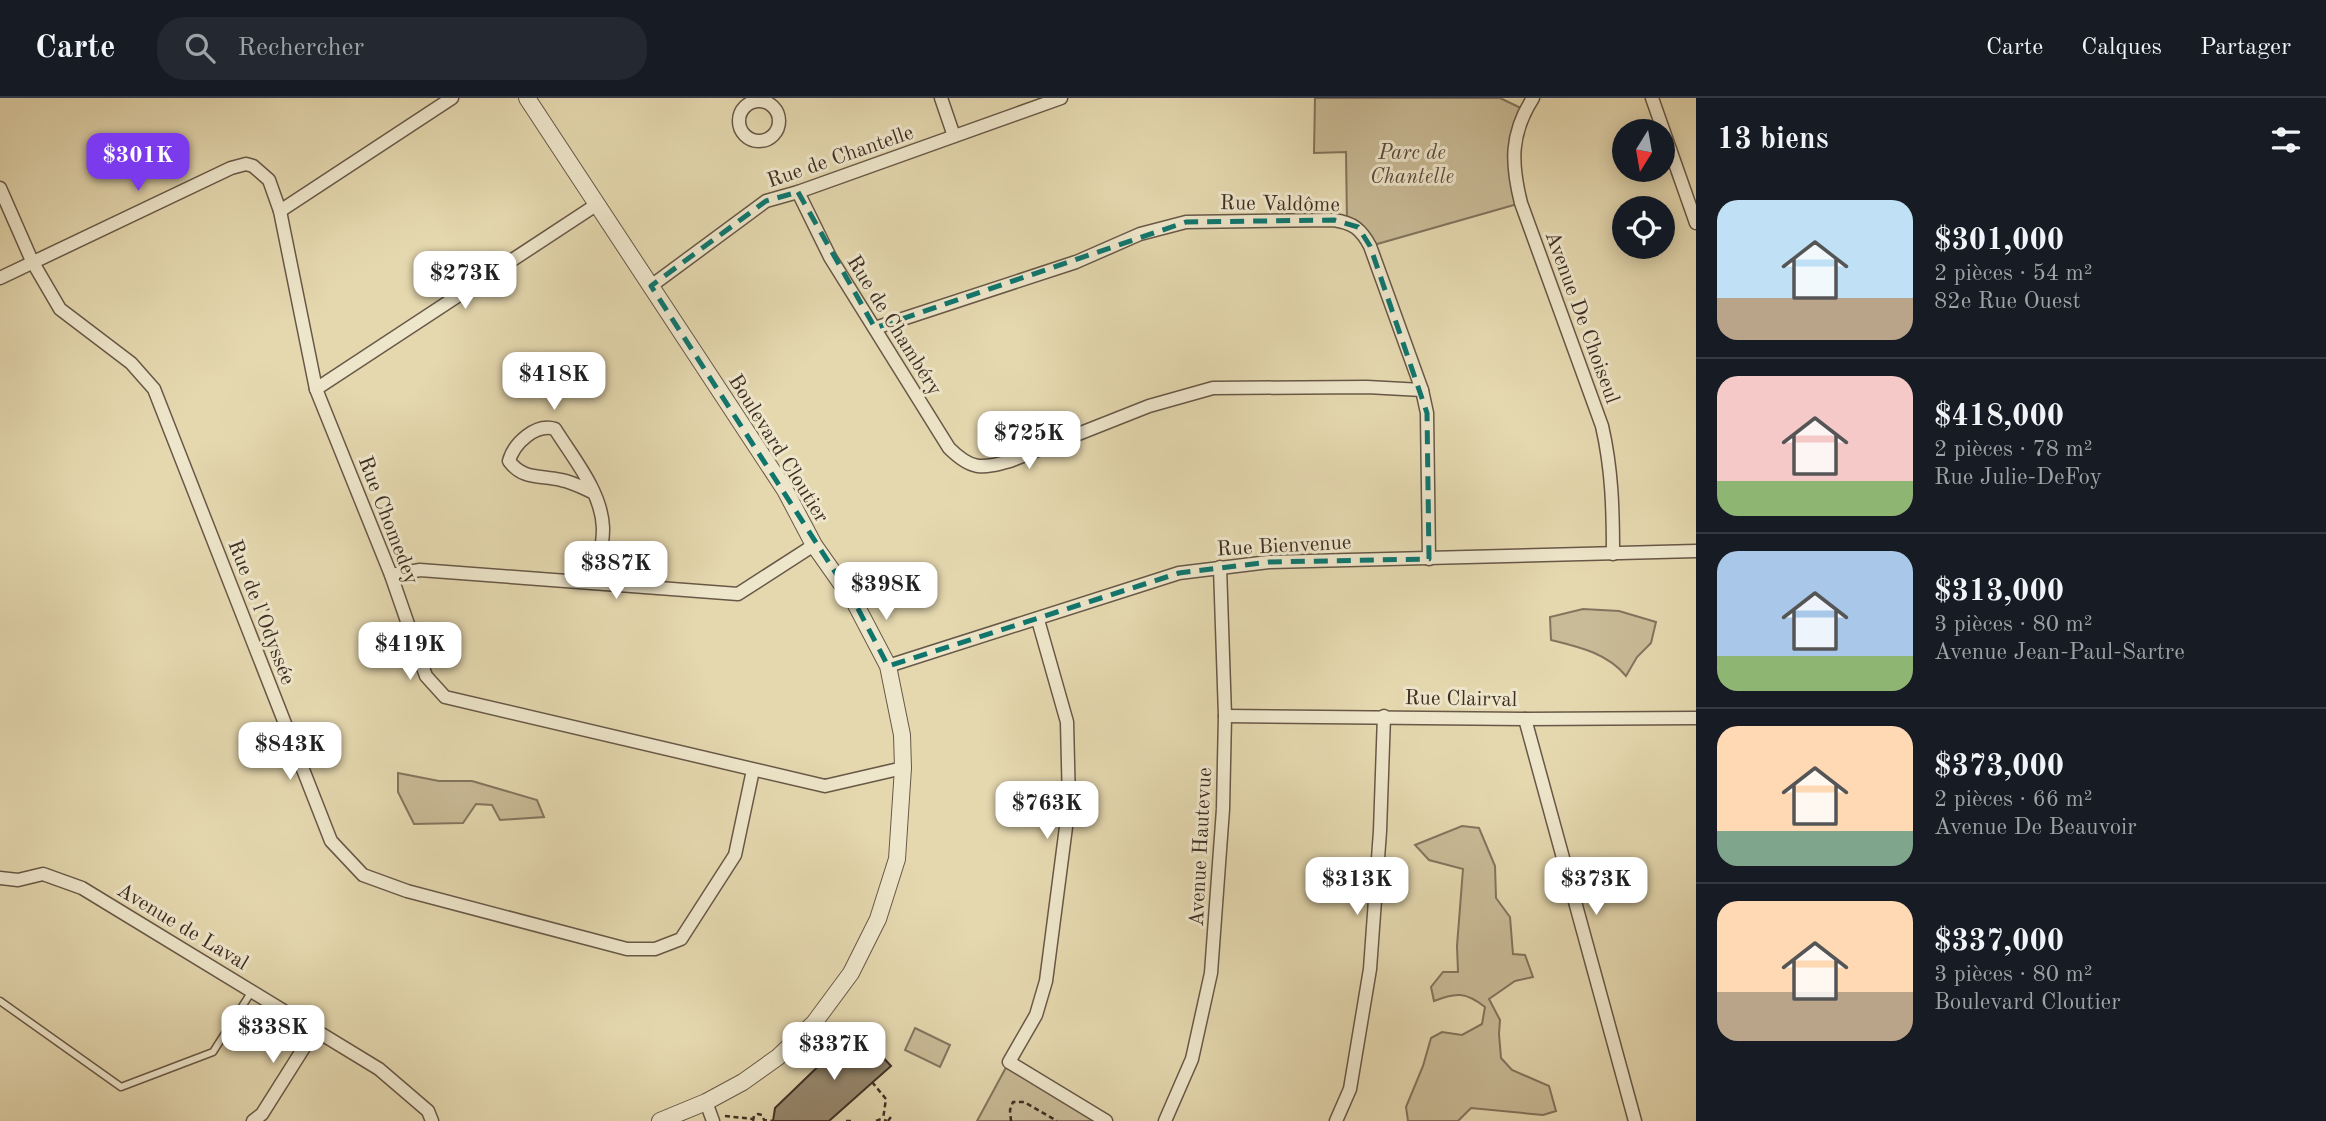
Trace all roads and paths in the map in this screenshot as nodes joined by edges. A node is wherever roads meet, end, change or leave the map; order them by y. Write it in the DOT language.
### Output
graph roads {
  1 [pos="452,98"];
  2 [pos="527,98"];
  3 [pos="941,98"];
  4 [pos="1060,98"];
  5 [pos="1534,98"];
  6 [pos="1652,98"];
  7 [pos="954,136"];
  8 [pos="0,188"];
  9 [pos="798,192"];
  10 [pos="596,205"];
  11 [pos="280,211"];
  12 [pos="1696,223"];
  13 [pos="32,261"];
  14 [pos="0,278"];
  15 [pos="651,286"];
  16 [pos="874,328"];
  17 [pos="316,389"];
  18 [pos="1422,390"];
  19 [pos="594,493"];
  20 [pos="814,545"];
  21 [pos="1696,551"];
  22 [pos="1613,554"];
  23 [pos="1429,559"];
  24 [pos="1220,567"];
  25 [pos="391,575"];
  26 [pos="596,582"];
  27 [pos="1038,620"];
  28 [pos="888,666"];
  29 [pos="1225,716"];
  30 [pos="1384,716"];
  31 [pos="1525,719"];
  32 [pos="1695,721"];
  33 [pos="903,768"];
  34 [pos="754,770"];
  35 [pos="0,878"];
  36 [pos="252,991"];
  37 [pos="0,1001"];
  38 [pos="314,1030"];
  39 [pos="873,1082"];
  40 [pos="710,1113"];
  41 [pos="893,1114"];
  42 [pos="753,1120"];
  43 [pos="766,1120"];
  44 [pos="886,1120"];
  45 [pos="253,1121"];
  46 [pos="432,1121"];
  47 [pos="660,1121"];
  48 [pos="773,1121"];
  49 [pos="846,1121"];
  50 [pos="853,1121"];
  51 [pos="877,1121"];
  52 [pos="1011,1121"];
  53 [pos="1057,1121"];
  54 [pos="1105,1121"];
  55 [pos="1165,1121"];
  56 [pos="1336,1121"];
  57 [pos="1635,1121"];
  1 -- 11 [label="street"];
  2 -- 10 [label="street, Boulevard Cloutier"];
  3 -- 7 [label="street"];
  4 -- 7 [label="street, Rue de Chantelle"];
  5 -- 22 [label="street, Avenue De Choiseul"];
  6 -- 12 [label="street"];
  7 -- 9 [label="street, Rue de Chantelle"];
  8 -- 13 [label="street, Rue de l'Odyssée"];
  9 -- 15 [label="street, Rue de Chantelle"];
  9 -- 16 [label="street, Rue de Chambéry"];
  10 -- 15 [label="street, Boulevard Cloutier"];
  10 -- 17 [label="street"];
  11 -- 13 [label="street, Rue Chomedey"];
  11 -- 17 [label="street, Rue Chomedey"];
  13 -- 14 [label="street"];
  13 -- 34 [label="street, Rue de l'Odyssée"];
  15 -- 20 [label="street, Boulevard Cloutier"];
  16 -- 18 [label="street, Rue de Chambéry"];
  16 -- 18 [label="street, Rue Valdôme"];
  17 -- 25 [label="street, Rue Chomedey"];
  18 -- 23 [label="street, Rue Valdôme"];
  19 -- 19 [label="street"];
  19 -- 26 [label="street"];
  20 -- 26 [label="street"];
  20 -- 28 [label="street, Boulevard Cloutier"];
  21 -- 22 [label="street, Rue Bienvenue"];
  22 -- 23 [label="street, Rue Bienvenue"];
  23 -- 24 [label="street, Rue Bienvenue"];
  24 -- 27 [label="street, Rue Bienvenue"];
  24 -- 29 [label="street, Avenue Hautevue"];
  25 -- 26 [label="street"];
  25 -- 34 [label="street, Rue Chomedey"];
  27 -- 28 [label="street, Rue Bienvenue"];
  27 -- 54 [label="street"];
  28 -- 33 [label="street, Boulevard Cloutier"];
  29 -- 30 [label="street, Rue Clairval"];
  29 -- 55 [label="street, Avenue Hautevue"];
  30 -- 31 [label="street, Rue Clairval"];
  30 -- 56 [label="street"];
  31 -- 32 [label="street, Rue Clairval"];
  31 -- 57 [label="street"];
  33 -- 34 [label="street, Rue Chomedey"];
  33 -- 40 [label="street, Boulevard Cloutier"];
  35 -- 36 [label="street, Avenue de Laval"];
  36 -- 37 [label="lane"];
  36 -- 38 [label="street, Avenue de Laval"];
  38 -- 45 [label="street"];
  38 -- 46 [label="street, Avenue de Laval"];
  39 -- 44 [label="path"];
  40 -- 42 [label="path"];
  40 -- 47 [label="street, Boulevard Cloutier"];
  41 -- 44 [label="path"];
  42 -- 43 [label="path"];
  43 -- 48 [label="path"];
  44 -- 51 [label="path"];
  49 -- 50 [label="path"];
  52 -- 53 [label="path"];
}
